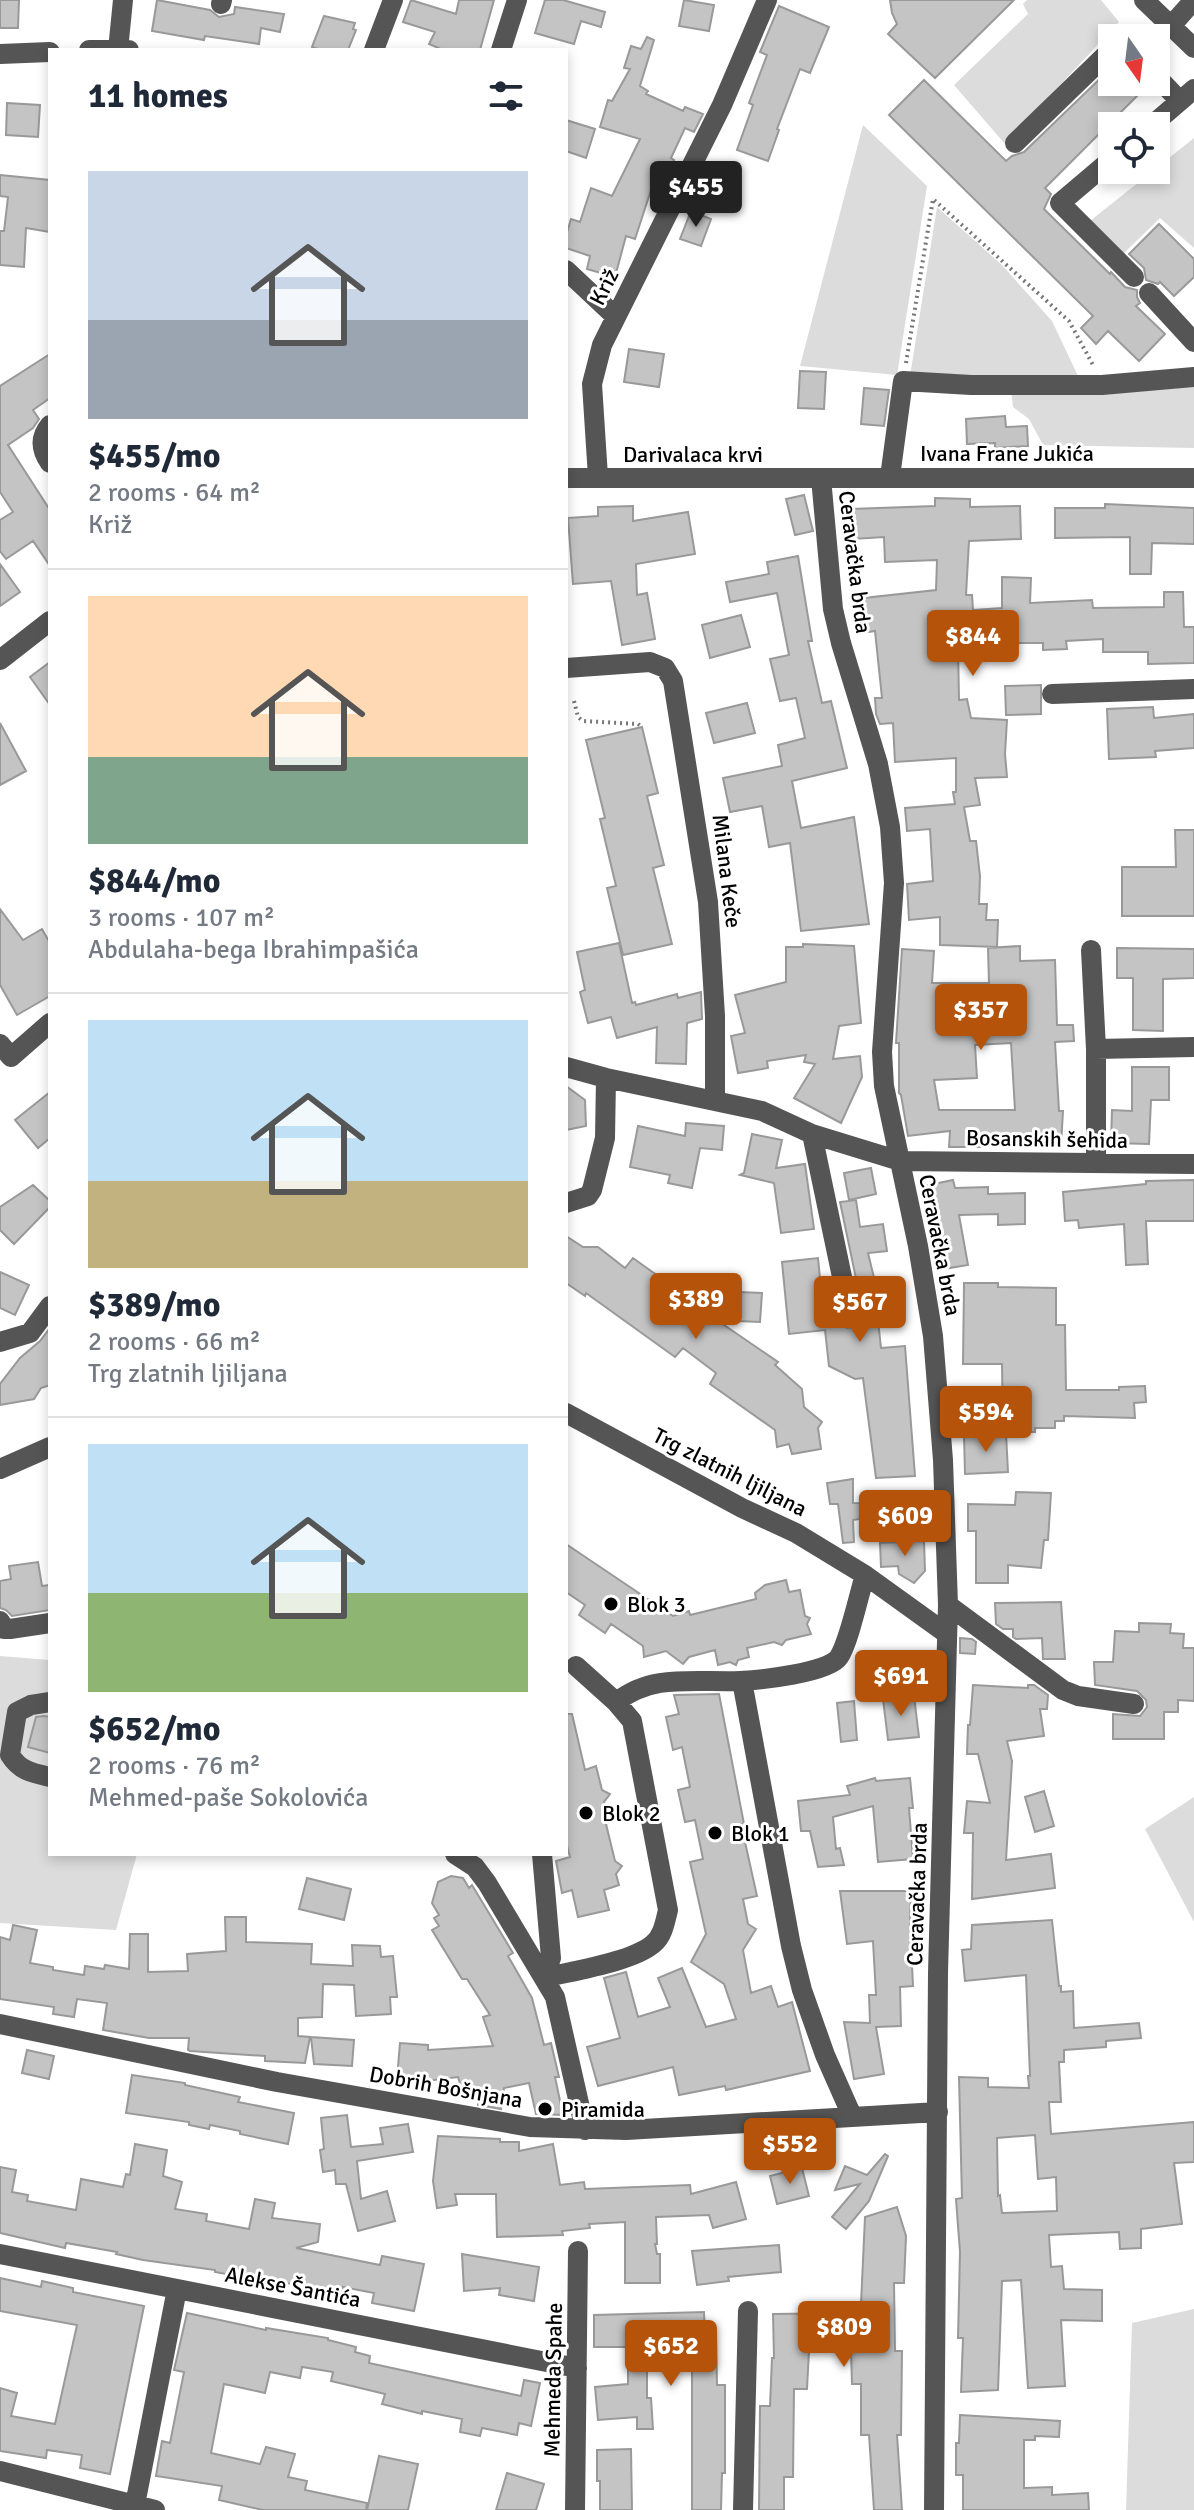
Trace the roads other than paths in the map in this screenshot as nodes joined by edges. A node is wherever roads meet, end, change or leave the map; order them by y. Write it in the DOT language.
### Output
graph roads {
  1 [pos="123,0"];
  2 [pos="393,0"];
  3 [pos="517,0"];
  4 [pos="767,0"];
  5 [pos="1144,0"];
  6 [pos="1194,0"];
  7 [pos="1171,26"];
  8 [pos="121,48"];
  9 [pos="375,48"];
  10 [pos="502,48"];
  11 [pos="1194,48"];
  12 [pos="48,52"];
  13 [pos="0,54"];
  14 [pos="1098,63"];
  15 [pos="1187,95"];
  16 [pos="1167,112"];
  17 [pos="1015,143"];
  18 [pos="1098,171"];
  19 [pos="568,272"];
  20 [pos="1134,277"];
  21 [pos="1149,293"];
  22 [pos="616,317"];
  23 [pos="1194,342"];
  24 [pos="1194,377"];
  25 [pos="48,428"];
  26 [pos="48,459"];
  27 [pos="598,477"];
  28 [pos="890,477"];
  29 [pos="568,478"];
  30 [pos="821,478"];
  31 [pos="1194,478"];
  32 [pos="48,623"];
  33 [pos="0,660"];
  34 [pos="568,668"];
  35 [pos="1194,689"];
  36 [pos="1052,694"];
  37 [pos="1091,950"];
  38 [pos="48,1025"];
  39 [pos="1194,1047"];
  40 [pos="1096,1049"];
  41 [pos="4,1059"];
  42 [pos="568,1068"];
  43 [pos="606,1078"];
  44 [pos="715,1100"];
  45 [pos="812,1134"];
  46 [pos="900,1161"];
  47 [pos="1096,1163"];
  48 [pos="1194,1164"];
  49 [pos="568,1202"];
  50 [pos="48,1309"];
  51 [pos="850,1315"];
  52 [pos="0,1342"];
  53 [pos="568,1414"];
  54 [pos="48,1448"];
  55 [pos="0,1469"];
  56 [pos="865,1575"];
  57 [pos="948,1605"];
  58 [pos="0,1621"];
  59 [pos="48,1623"];
  60 [pos="947,1634"];
  61 [pos="576,1666"];
  62 [pos="742,1681"];
  63 [pos="48,1702"];
  64 [pos="616,1702"];
  65 [pos="1134,1704"];
  66 [pos="48,1777"];
  67 [pos="458,1856"];
  68 [pos="542,1856"];
  69 [pos="544,1978"];
  70 [pos="0,2024"];
  71 [pos="938,2112"];
  72 [pos="852,2116"];
  73 [pos="585,2130"];
  74 [pos="578,2251"];
  75 [pos="0,2254"];
  76 [pos="177,2289"];
  77 [pos="748,2311"];
  78 [pos="577,2368"];
  79 [pos="0,2471"];
  80 [pos="134,2508"];
  81 [pos="155,2510"];
  82 [pos="575,2510"];
  83 [pos="743,2510"];
  84 [pos="934,2510"];
  1 -- 8 [label="street"];
  2 -- 9 [label="street"];
  3 -- 10 [label="street"];
  4 -- 22 [label="street, Križ"];
  5 -- 7 [label="street"];
  6 -- 7 [label="street"];
  7 -- 11 [label="street"];
  12 -- 13 [label="street"];
  14 -- 17 [label="street"];
  15 -- 16 [label="street"];
  18 -- 20 [label="street"];
  19 -- 22 [label="street"];
  21 -- 23 [label="street"];
  22 -- 27 [label="street, Križ"];
  24 -- 28 [label="street"];
  25 -- 26 [label="street"];
  27 -- 29 [label="street, Darivalaca krvi"];
  27 -- 30 [label="street, Darivalaca krvi"];
  28 -- 30 [label="street, Ivana Frane Jukića"];
  28 -- 31 [label="street, Ivana Frane Jukića"];
  30 -- 46 [label="street, Ceravačka brda"];
  32 -- 33 [label="street"];
  34 -- 44 [label="street, Milana Keče"];
  35 -- 36 [label="street"];
  37 -- 40 [label="street"];
  38 -- 41 [label="street"];
  39 -- 40 [label="street"];
  40 -- 47 [label="street"];
  42 -- 43 [label="street, Bosanskih šehida"];
  43 -- 44 [label="street, Bosanskih šehida"];
  43 -- 49 [label="street"];
  44 -- 45 [label="street, Bosanskih šehida"];
  45 -- 46 [label="street, Bosanskih šehida"];
  45 -- 51 [label="street"];
  46 -- 47 [label="street, Bosanskih šehida"];
  46 -- 57 [label="street, Ceravačka brda"];
  47 -- 48 [label="street, Bosanskih šehida"];
  50 -- 52 [label="street"];
  53 -- 56 [label="street, Trg zlatnih ljiljana"];
  54 -- 55 [label="street"];
  56 -- 60 [label="street, Trg zlatnih ljiljana"];
  56 -- 62 [label="street"];
  57 -- 60 [label="street, Ceravačka brda"];
  57 -- 65 [label="street"];
  58 -- 59 [label="street"];
  60 -- 71 [label="street, Ceravačka brda"];
  61 -- 64 [label="street"];
  62 -- 64 [label="street"];
  62 -- 72 [label="street"];
  63 -- 66 [label="street"];
  64 -- 69 [label="street"];
  67 -- 69 [label="street"];
  68 -- 69 [label="street"];
  69 -- 73 [label="street"];
  70 -- 73 [label="street, Dobrih Bošnjana"];
  71 -- 72 [label="street, Dobrih Bošnjana"];
  71 -- 84 [label="street, Ceravačka brda"];
  72 -- 73 [label="street, Dobrih Bošnjana"];
  74 -- 78 [label="street, Mehmeda Spahe"];
  75 -- 76 [label="street, Alekse Šantića"];
  76 -- 78 [label="street, Alekse Šantića"];
  76 -- 80 [label="street"];
  77 -- 83 [label="street"];
  78 -- 82 [label="street, Mehmeda Spahe"];
  79 -- 80 [label="street"];
  80 -- 81 [label="street"];
}
